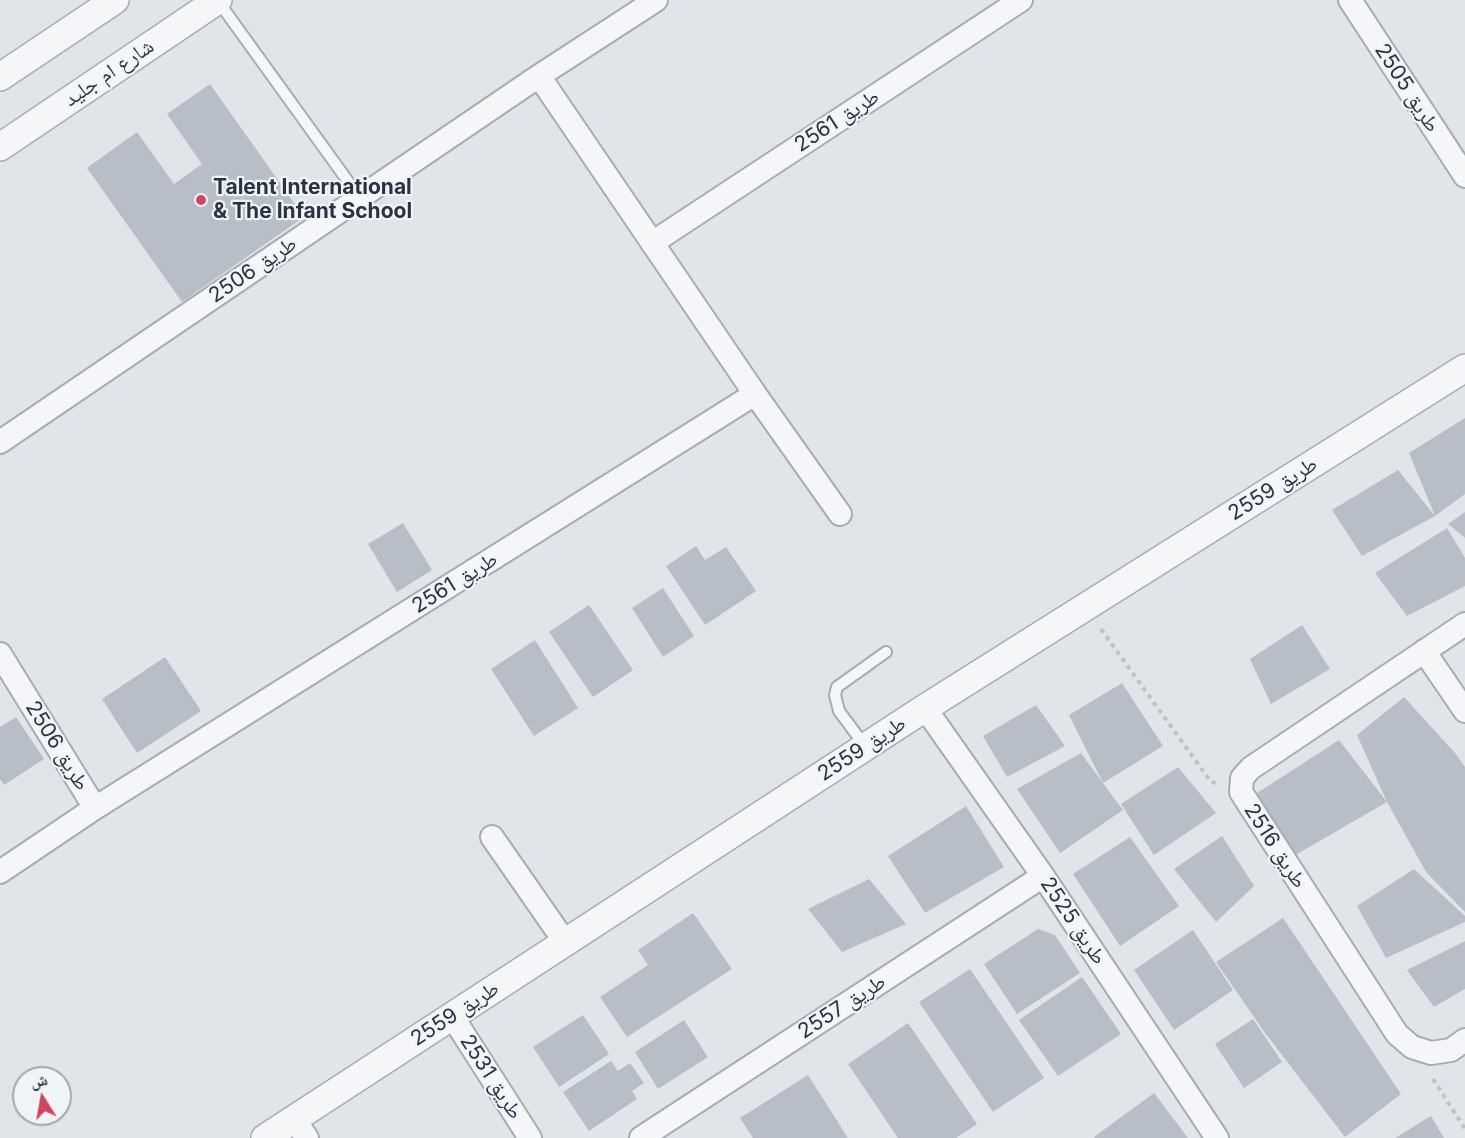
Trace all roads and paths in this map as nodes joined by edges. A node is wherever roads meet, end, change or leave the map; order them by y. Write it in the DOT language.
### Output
graph roads {
  1 [pos="115,0"];
  2 [pos="218,0"];
  3 [pos="656,0"];
  4 [pos="1021,0"];
  5 [pos="1350,0"];
  6 [pos="539,76"];
  7 [pos="0,77"];
  8 [pos="0,147"];
  9 [pos="1465,176"];
  10 [pos="360,198"];
  11 [pos="652,243"];
  12 [pos="1465,368"];
  13 [pos="755,394"];
  14 [pos="0,442"];
  15 [pos="840,514"];
  16 [pos="1085,607"];
  17 [pos="1465,624"];
  18 [pos="1424,651"];
  19 [pos="886,652"];
  20 [pos="0,654"];
  21 [pos="925,708"];
  22 [pos="1465,711"];
  23 [pos="865,747"];
  24 [pos="1241,792"];
  25 [pos="95,808"];
  26 [pos="492,837"];
  27 [pos="0,872"];
  28 [pos="1043,876"];
  29 [pos="565,942"];
  30 [pos="452,1016"];
  31 [pos="1465,1040"];
  32 [pos="1412,1047"];
  33 [pos="300,1128"];
  34 [pos="1465,1129"];
  35 [pos="265,1138"];
  36 [pos="530,1138"];
  37 [pos="641,1138"];
  38 [pos="1217,1138"];
  1 -- 7 [label="street"];
  2 -- 8 [label="street, شارع ام جليد"];
  2 -- 10 [label="lane"];
  3 -- 6 [label="street, طريق 2506"];
  4 -- 11 [label="street, طريق 2561"];
  5 -- 9 [label="street, طريق 2505"];
  6 -- 10 [label="street, طريق 2506"];
  6 -- 11 [label="street"];
  10 -- 14 [label="street, طريق 2506"];
  11 -- 13 [label="street"];
  12 -- 16 [label="street, طريق 2559"];
  13 -- 15 [label="street"];
  13 -- 25 [label="street, طريق 2561"];
  16 -- 21 [label="street, طريق 2559"];
  16 -- 24 [label="path"];
  17 -- 18 [label="street, طريق 2516"];
  18 -- 22 [label="street"];
  18 -- 24 [label="street, طريق 2516"];
  19 -- 23 [label="lane"];
  20 -- 25 [label="street, طريق 2506"];
  21 -- 23 [label="street, طريق 2559"];
  21 -- 28 [label="street, طريق 2525"];
  23 -- 29 [label="street, طريق 2559"];
  24 -- 32 [label="street, طريق 2516"];
  25 -- 27 [label="street, طريق 2561"];
  26 -- 29 [label="street"];
  28 -- 37 [label="street, طريق 2557"];
  28 -- 38 [label="street, طريق 2525"];
  29 -- 30 [label="street, طريق 2559"];
  30 -- 33 [label="street, طريق 2559"];
  30 -- 36 [label="street, طريق 2531"];
  31 -- 32 [label="street"];
  32 -- 34 [label="path"];
  33 -- 35 [label="street, طريق 2559"];
}
